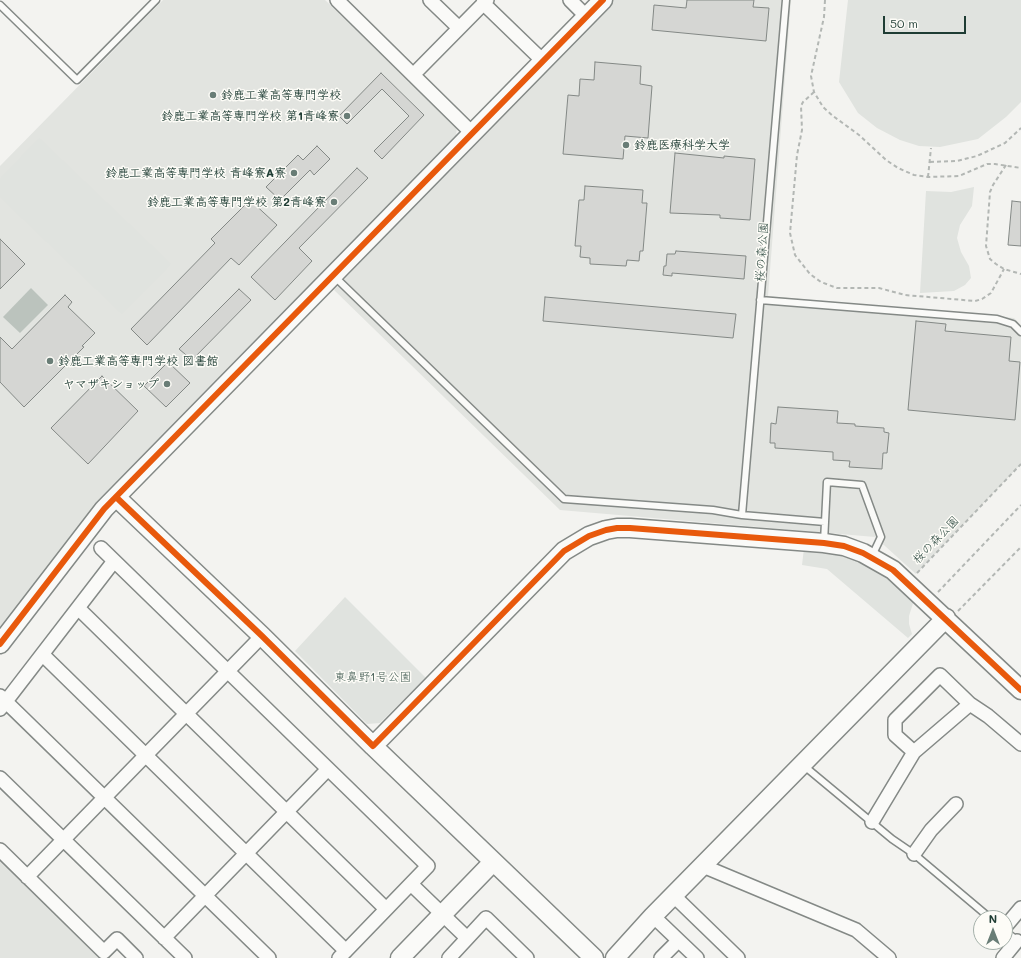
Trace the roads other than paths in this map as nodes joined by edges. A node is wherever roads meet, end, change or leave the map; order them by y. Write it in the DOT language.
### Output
graph roads {
  1 [pos="156,0"];
  2 [pos="337,0"];
  3 [pos="430,0"];
  4 [pos="570,0"];
  5 [pos="603,0"];
  6 [pos="786,0"];
  7 [pos="485,2"];
  8 [pos="0,4"];
  9 [pos="587,17"];
  10 [pos="459,28"];
  11 [pos="543,61"];
  12 [pos="413,75"];
  13 [pos="472,133"];
  14 [pos="334,276"];
  15 [pos="760,300"];
  16 [pos="1021,332"];
  17 [pos="116,497"];
  18 [pos="742,515"];
  19 [pos="824,522"];
  20 [pos="824,543"];
  21 [pos="101,548"];
  22 [pos="872,557"];
  23 [pos="114,561"];
  24 [pos="79,609"];
  25 [pos="951,615"];
  26 [pos="262,636"];
  27 [pos="0,644"];
  28 [pos="43,655"];
  29 [pos="228,671"];
  30 [pos="1021,690"];
  31 [pos="2,702"];
  32 [pos="970,704"];
  33 [pos="187,713"];
  34 [pos="1021,744"];
  35 [pos="373,746"];
  36 [pos="914,752"];
  37 [pos="145,755"];
  38 [pos="802,764"];
  39 [pos="328,769"];
  40 [pos="0,778"];
  41 [pos="104,797"];
  42 [pos="956,804"];
  43 [pos="287,811"];
  44 [pos="872,822"];
  45 [pos="63,840"];
  46 [pos="0,850"];
  47 [pos="246,854"];
  48 [pos="914,854"];
  49 [pos="493,862"];
  50 [pos="703,866"];
  51 [pos="27,877"];
  52 [pos="411,884"];
  53 [pos="204,896"];
  54 [pos="674,896"];
  55 [pos="1021,908"];
  56 [pos="386,909"];
  57 [pos="980,910"];
  58 [pos="443,914"];
  59 [pos="653,916"];
  60 [pos="1013,918"];
  61 [pos="466,937"];
  62 [pos="164,938"];
  63 [pos="678,941"];
  64 [pos="1019,942"];
  65 [pos="342,954"];
  66 [pos="136,958"];
  67 [pos="185,958"];
  68 [pos="269,958"];
  69 [pos="400,958"];
  70 [pos="449,958"];
  71 [pos="527,958"];
  72 [pos="594,958"];
  73 [pos="615,958"];
  74 [pos="662,958"];
  75 [pos="697,958"];
  76 [pos="738,958"];
  77 [pos="889,958"];
  78 [pos="1003,958"];
  1 -- 8 [label="lane"];
  2 -- 12 [label="street"];
  3 -- 10 [label="street"];
  4 -- 9 [label="street"];
  5 -- 9 [label="street"];
  6 -- 15 [label="lane"];
  7 -- 10 [label="street"];
  7 -- 11 [label="street"];
  9 -- 11 [label="street"];
  10 -- 12 [label="street"];
  11 -- 13 [label="street"];
  12 -- 13 [label="street"];
  13 -- 14 [label="street"];
  14 -- 17 [label="street"];
  14 -- 18 [label="lane"];
  15 -- 16 [label="lane"];
  15 -- 18 [label="lane"];
  17 -- 26 [label="street"];
  17 -- 27 [label="street"];
  18 -- 19 [label="lane"];
  19 -- 20 [label="lane"];
  19 -- 22 [label="lane"];
  20 -- 22 [label="street"];
  20 -- 35 [label="street"];
  21 -- 23 [label="street"];
  22 -- 25 [label="street"];
  23 -- 24 [label="street"];
  23 -- 29 [label="street"];
  24 -- 28 [label="street"];
  24 -- 33 [label="street"];
  25 -- 30 [label="street"];
  25 -- 38 [label="street"];
  26 -- 29 [label="street"];
  26 -- 35 [label="street"];
  28 -- 31 [label="street"];
  28 -- 37 [label="street"];
  29 -- 33 [label="street"];
  29 -- 39 [label="street"];
  31 -- 41 [label="street"];
  32 -- 34 [label="street"];
  32 -- 36 [label="street"];
  32 -- 36 [label="street"];
  33 -- 37 [label="street"];
  33 -- 43 [label="street"];
  35 -- 49 [label="street"];
  36 -- 44 [label="street"];
  37 -- 41 [label="street"];
  37 -- 47 [label="street"];
  38 -- 44 [label="lane"];
  38 -- 50 [label="street"];
  39 -- 43 [label="street"];
  39 -- 52 [label="street"];
  40 -- 45 [label="street"];
  41 -- 45 [label="street"];
  41 -- 53 [label="street"];
  42 -- 48 [label="street"];
  43 -- 47 [label="street"];
  43 -- 56 [label="street"];
  44 -- 48 [label="lane"];
  45 -- 51 [label="street"];
  45 -- 62 [label="street"];
  46 -- 51 [label="street"];
  47 -- 53 [label="street"];
  47 -- 65 [label="street"];
  48 -- 57 [label="lane"];
  49 -- 58 [label="street"];
  49 -- 72 [label="street"];
  50 -- 54 [label="street"];
  50 -- 77 [label="street"];
  51 -- 66 [label="street"];
  52 -- 56 [label="street"];
  52 -- 58 [label="street"];
  53 -- 62 [label="street"];
  53 -- 68 [label="street"];
  54 -- 59 [label="street"];
  54 -- 76 [label="street"];
  55 -- 60 [label="street"];
  56 -- 65 [label="street"];
  58 -- 61 [label="street"];
  58 -- 69 [label="street"];
  59 -- 63 [label="street"];
  59 -- 73 [label="street"];
  61 -- 70 [label="street"];
  61 -- 71 [label="street"];
  62 -- 67 [label="street"];
  63 -- 74 [label="street"];
  63 -- 75 [label="street"];
  64 -- 78 [label="street"];
}
